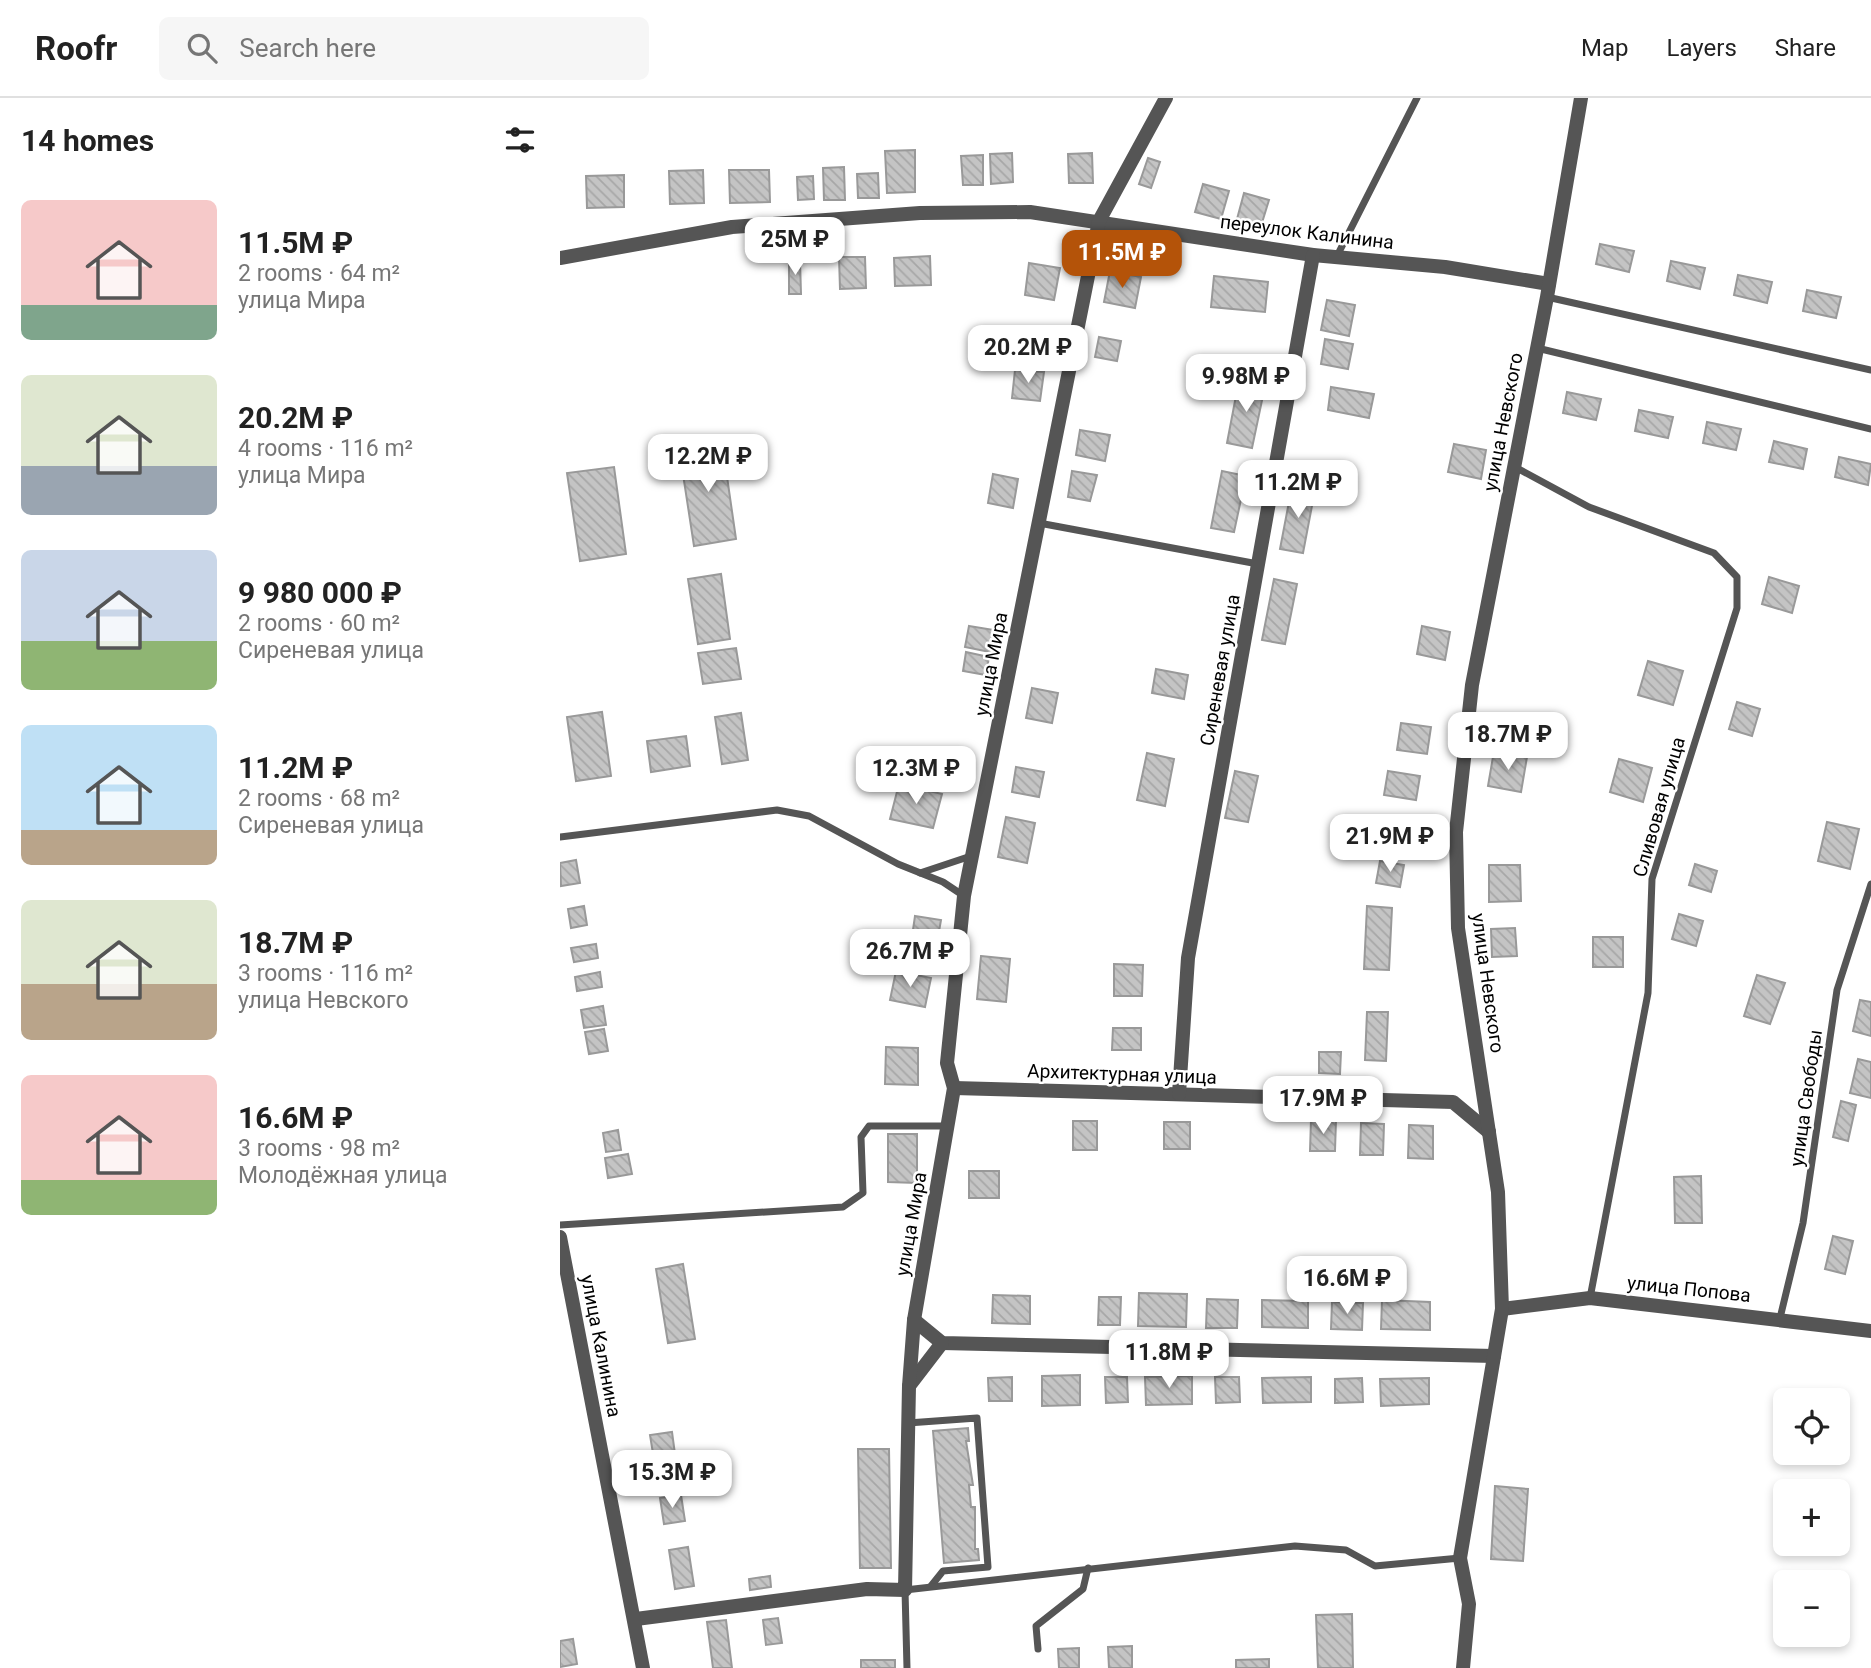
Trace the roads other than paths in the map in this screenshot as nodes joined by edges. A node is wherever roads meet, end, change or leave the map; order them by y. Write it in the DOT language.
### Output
graph roads {
  1 [pos="1166,98"];
  2 [pos="1417,98"];
  3 [pos="1581,98"];
  4 [pos="1099,221"];
  5 [pos="1313,255"];
  6 [pos="1337,257"];
  7 [pos="560,258"];
  8 [pos="1548,291"];
  9 [pos="1537,348"];
  10 [pos="1871,370"];
  11 [pos="1871,429"];
  12 [pos="1514,466"];
  13 [pos="1039,523"];
  14 [pos="1258,564"];
  15 [pos="560,836"];
  16 [pos="972,855"];
  17 [pos="920,873"];
  18 [pos="1871,884"];
  19 [pos="964,896"];
  20 [pos="954,1088"];
  21 [pos="1179,1094"];
  22 [pos="947,1126"];
  23 [pos="1489,1132"];
  24 [pos="560,1225"];
  25 [pos="560,1237"];
  26 [pos="1590,1298"];
  27 [pos="1502,1309"];
  28 [pos="1780,1318"];
  29 [pos="914,1320"];
  30 [pos="1871,1331"];
  31 [pos="942,1343"];
  32 [pos="1494,1356"];
  33 [pos="909,1386"];
  34 [pos="908,1423"];
  35 [pos="1460,1558"];
  36 [pos="1088,1568"];
  37 [pos="931,1586"];
  38 [pos="905,1590"];
  39 [pos="636,1619"];
  40 [pos="1038,1649"];
  41 [pos="643,1668"];
  42 [pos="906,1668"];
  43 [pos="1462,1668"];
  1 -- 4 [label="street, улица Мира"];
  2 -- 6 [label="lane"];
  3 -- 8 [label="street, улица Невского"];
  4 -- 5 [label="street, переулок Калинина"];
  4 -- 7 [label="street, переулок Калинина"];
  4 -- 13 [label="street, улица Мира"];
  5 -- 6 [label="street, переулок Калинина"];
  5 -- 14 [label="street, Сиреневая улица"];
  6 -- 8 [label="street, переулок Калинина"];
  8 -- 9 [label="street, улица Невского"];
  8 -- 10 [label="lane"];
  9 -- 11 [label="lane"];
  9 -- 12 [label="street, улица Невского"];
  12 -- 23 [label="street, улица Невского"];
  12 -- 26 [label="lane, Сливовая улица"];
  13 -- 14 [label="lane"];
  13 -- 16 [label="street, улица Мира"];
  14 -- 21 [label="street, Сиреневая улица"];
  15 -- 17 [label="lane"];
  16 -- 17 [label="lane"];
  16 -- 19 [label="street, улица Мира"];
  17 -- 19 [label="lane"];
  18 -- 28 [label="lane, улица Свободы"];
  19 -- 20 [label="street, улица Мира"];
  20 -- 21 [label="street, Архитектурная улица"];
  20 -- 22 [label="street, улица Мира"];
  21 -- 23 [label="street, Архитектурная улица"];
  22 -- 24 [label="lane"];
  22 -- 29 [label="street, улица Мира"];
  23 -- 27 [label="street, улица Невского"];
  25 -- 39 [label="street, улица Калинина"];
  26 -- 27 [label="street, улица Попова"];
  26 -- 28 [label="street, улица Попова"];
  27 -- 32 [label="street, улица Невского"];
  28 -- 30 [label="street, улица Попова"];
  29 -- 31 [label="street"];
  29 -- 33 [label="street, улица Мира"];
  31 -- 32 [label="street"];
  31 -- 33 [label="street"];
  32 -- 35 [label="street, улица Невского"];
  33 -- 34 [label="street, улица Мира"];
  34 -- 37 [label="lane"];
  34 -- 38 [label="street, улица Мира"];
  35 -- 36 [label="lane"];
  35 -- 43 [label="street, улица Невского"];
  36 -- 37 [label="lane"];
  36 -- 40 [label="lane"];
  37 -- 38 [label="lane"];
  38 -- 39 [label="street"];
  38 -- 42 [label="lane"];
  39 -- 41 [label="street, улица Калинина"];
}
